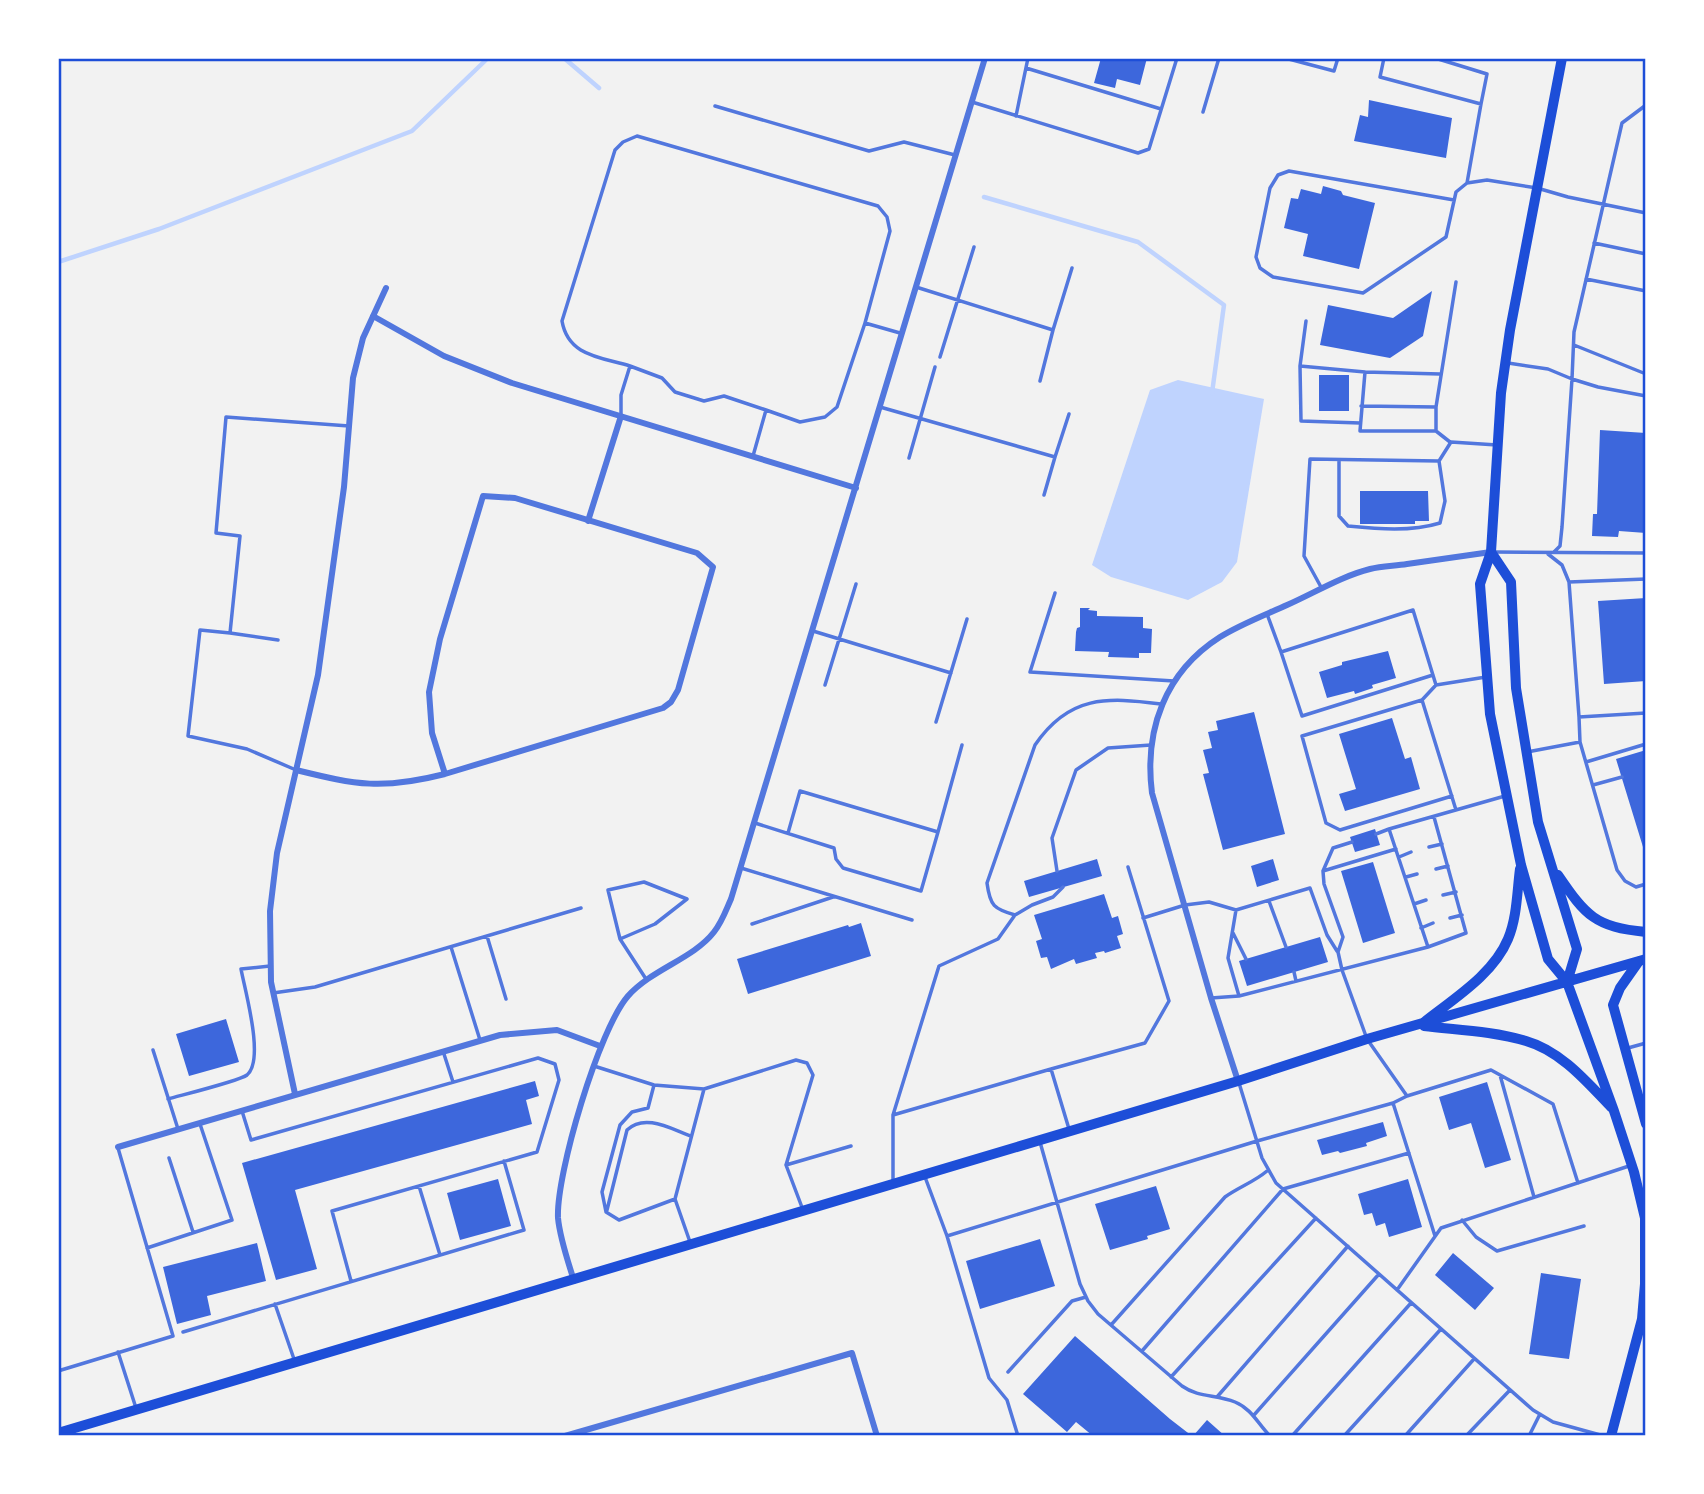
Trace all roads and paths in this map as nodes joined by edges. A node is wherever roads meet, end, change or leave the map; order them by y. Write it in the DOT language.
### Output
graph roads {
  1 [pos="985,58"];
  2 [pos="1028,58"];
  3 [pos="1177,58"];
  4 [pos="1220,58"];
  5 [pos="1285,58"];
  6 [pos="1338,58"];
  7 [pos="1384,58"];
  8 [pos="1435,58"];
  9 [pos="1562,58"];
  10 [pos="1026,68"];
  11 [pos="972,102"];
  12 [pos="1481,104"];
  13 [pos="1646,105"];
  14 [pos="715,106"];
  15 [pos="1161,110"];
  16 [pos="1203,112"];
  17 [pos="1016,116"];
  18 [pos="956,155"];
  19 [pos="1467,183"];
  20 [pos="1537,188"];
  21 [pos="1454,201"];
  22 [pos="1604,205"];
  23 [pos="1646,213"];
  24 [pos="1594,243"];
  25 [pos="974,247"];
  26 [pos="1646,254"];
  27 [pos="1072,268"];
  28 [pos="1586,279"];
  29 [pos="1456,282"];
  30 [pos="916,287"];
  31 [pos="386,288"];
  32 [pos="1646,291"];
  33 [pos="959,300"];
  34 [pos="373,316"];
  35 [pos="1306,321"];
  36 [pos="865,323"];
  37 [pos="1576,326"];
  38 [pos="1584,327"];
  39 [pos="1053,330"];
  40 [pos="902,333"];
  41 [pos="1574,345"];
  42 [pos="940,357"];
  43 [pos="1505,363"];
  44 [pos="629,366"];
  45 [pos="1300,366"];
  46 [pos="935,367"];
  47 [pos="1365,372"];
  48 [pos="1646,373"];
  49 [pos="1441,374"];
  50 [pos="1572,379"];
  51 [pos="1040,381"];
  52 [pos="1646,396"];
  53 [pos="1361,406"];
  54 [pos="880,407"];
  55 [pos="1436,407"];
  56 [pos="766,410"];
  57 [pos="1069,414"];
  58 [pos="621,416"];
  59 [pos="920,419"];
  60 [pos="1360,423"];
  61 [pos="349,426"];
  62 [pos="1436,431"];
  63 [pos="1451,442"];
  64 [pos="1497,445"];
  65 [pos="754,456"];
  66 [pos="1055,457"];
  67 [pos="909,458"];
  68 [pos="1339,460"];
  69 [pos="1439,461"];
  70 [pos="856,488"];
  71 [pos="1044,495"];
  72 [pos="588,521"];
  73 [pos="1491,552"];
  74 [pos="1546,552"];
  75 [pos="1554,552"];
  76 [pos="1646,554"];
  77 [pos="1646,579"];
  78 [pos="1569,582"];
  79 [pos="856,584"];
  80 [pos="1322,589"];
  81 [pos="1055,593"];
  82 [pos="1267,614"];
  83 [pos="967,620"];
  84 [pos="813,631"];
  85 [pos="230,633"];
  86 [pos="839,639"];
  87 [pos="278,640"];
  88 [pos="1281,652"];
  89 [pos="951,673"];
  90 [pos="1433,675"];
  91 [pos="1486,677"];
  92 [pos="1174,681"];
  93 [pos="825,685"];
  94 [pos="1436,685"];
  95 [pos="1422,700"];
  96 [pos="1161,705"];
  97 [pos="1646,713"];
  98 [pos="1579,718"];
  99 [pos="936,722"];
  100 [pos="1580,742"];
  101 [pos="1646,744"];
  102 [pos="962,745"];
  103 [pos="1151,745"];
  104 [pos="1526,752"];
  105 [pos="1586,762"];
  106 [pos="296,771"];
  107 [pos="444,774"];
  108 [pos="1622,777"];
  109 [pos="1593,785"];
  110 [pos="1452,796"];
  111 [pos="1507,796"];
  112 [pos="1456,810"];
  113 [pos="1434,817"];
  114 [pos="754,823"];
  115 [pos="1390,829"];
  116 [pos="938,832"];
  117 [pos="788,833"];
  118 [pos="1376,834"];
  119 [pos="1352,842"];
  120 [pos="1442,844"];
  121 [pos="1429,847"];
  122 [pos="1396,849"];
  123 [pos="1411,852"];
  124 [pos="1399,857"];
  125 [pos="1521,865"];
  126 [pos="1448,866"];
  127 [pos="1551,866"];
  128 [pos="1128,867"];
  129 [pos="741,868"];
  130 [pos="1436,869"];
  131 [pos="1057,870"];
  132 [pos="1323,872"];
  133 [pos="1418,874"];
  134 [pos="1405,877"];
  135 [pos="1646,884"];
  136 [pos="1063,887"];
  137 [pos="1456,892"];
  138 [pos="1443,895"];
  139 [pos="836,897"];
  140 [pos="1426,900"];
  141 [pos="1269,901"];
  142 [pos="1414,904"];
  143 [pos="1185,905"];
  144 [pos="581,908"];
  145 [pos="1236,911"];
  146 [pos="1015,915"];
  147 [pos="1462,915"];
  148 [pos="1143,918"];
  149 [pos="1450,918"];
  150 [pos="912,920"];
  151 [pos="752,923"];
  152 [pos="1433,923"];
  153 [pos="1422,928"];
  154 [pos="1232,931"];
  155 [pos="1646,932"];
  156 [pos="487,936"];
  157 [pos="620,939"];
  158 [pos="451,947"];
  159 [pos="1286,947"];
  160 [pos="1428,947"];
  161 [pos="1338,952"];
  162 [pos="1246,959"];
  163 [pos="1643,960"];
  164 [pos="271,966"];
  165 [pos="1342,970"];
  166 [pos="1294,972"];
  167 [pos="646,979"];
  168 [pos="1296,981"];
  169 [pos="1567,982"];
  170 [pos="1254,984"];
  171 [pos="1256,992"];
  172 [pos="273,993"];
  173 [pos="1239,996"];
  174 [pos="1211,998"];
  175 [pos="506,999"];
  176 [pos="1420,1025"];
  177 [pos="1367,1039"];
  178 [pos="480,1040"];
  179 [pos="1646,1043"];
  180 [pos="600,1046"];
  181 [pos="1625,1049"];
  182 [pos="153,1050"];
  183 [pos="443,1051"];
  184 [pos="594,1066"];
  185 [pos="1051,1069"];
  186 [pos="1499,1074"];
  187 [pos="1238,1081"];
  188 [pos="453,1082"];
  189 [pos="654,1085"];
  190 [pos="704,1089"];
  191 [pos="295,1094"];
  192 [pos="1407,1096"];
  193 [pos="168,1099"];
  194 [pos="1643,1100"];
  195 [pos="1393,1103"];
  196 [pos="242,1109"];
  197 [pos="1614,1111"];
  198 [pos="893,1115"];
  199 [pos="200,1122"];
  200 [pos="1646,1124"];
  201 [pos="177,1129"];
  202 [pos="1069,1131"];
  203 [pos="691,1136"];
  204 [pos="1040,1140"];
  205 [pos="1257,1141"];
  206 [pos="851,1146"];
  207 [pos="118,1147"];
  208 [pos="1409,1153"];
  209 [pos="169,1158"];
  210 [pos="503,1161"];
  211 [pos="786,1164"];
  212 [pos="1632,1166"];
  213 [pos="1268,1170"];
  214 [pos="924,1175"];
  215 [pos="1578,1183"];
  216 [pos="892,1184"];
  217 [pos="419,1186"];
  218 [pos="1283,1189"];
  219 [pos="1534,1197"];
  220 [pos="675,1199"];
  221 [pos="1057,1202"];
  222 [pos="804,1211"];
  223 [pos="607,1212"];
  224 [pos="1646,1217"];
  225 [pos="1316,1218"];
  226 [pos="1462,1220"];
  227 [pos="1584,1226"];
  228 [pos="192,1232"];
  229 [pos="947,1236"];
  230 [pos="1435,1236"];
  231 [pos="691,1245"];
  232 [pos="1348,1246"];
  233 [pos="147,1248"];
  234 [pos="440,1255"];
  235 [pos="1379,1274"];
  236 [pos="351,1281"];
  237 [pos="574,1281"];
  238 [pos="1397,1290"];
  239 [pos="1086,1297"];
  240 [pos="1411,1303"];
  241 [pos="275,1304"];
  242 [pos="1644,1319"];
  243 [pos="1111,1325"];
  244 [pos="1441,1329"];
  245 [pos="183,1332"];
  246 [pos="1142,1351"];
  247 [pos="118,1352"];
  248 [pos="1474,1359"];
  249 [pos="296,1363"];
  250 [pos="58,1371"];
  251 [pos="1008,1372"];
  252 [pos="1171,1377"];
  253 [pos="1510,1390"];
  254 [pos="1217,1397"];
  255 [pos="137,1410"];
  256 [pos="1540,1414"];
  257 [pos="1254,1415"];
  258 [pos="58,1433"];
  259 [pos="565,1436"];
  260 [pos="877,1436"];
  261 [pos="1018,1436"];
  262 [pos="1270,1436"];
  263 [pos="1292,1436"];
  264 [pos="1344,1436"];
  265 [pos="1405,1436"];
  266 [pos="1466,1436"];
  267 [pos="1529,1436"];
  268 [pos="1604,1436"];
  269 [pos="1611,1436"];
  1 -- 11 [label="street"];
  2 -- 10 [label="lane"];
  3 -- 15 [label="lane"];
  4 -- 16 [label="lane"];
  5 -- 6 [label="lane"];
  7 -- 12 [label="lane"];
  8 -- 12 [label="lane"];
  9 -- 20 [label="main road"];
  10 -- 15 [label="lane"];
  10 -- 17 [label="lane"];
  11 -- 17 [label="lane"];
  11 -- 18 [label="street"];
  12 -- 19 [label="lane"];
  13 -- 22 [label="lane"];
  14 -- 18 [label="lane"];
  15 -- 17 [label="lane"];
  18 -- 30 [label="street"];
  19 -- 20 [label="lane"];
  19 -- 21 [label="lane"];
  20 -- 22 [label="lane"];
  20 -- 43 [label="main road"];
  21 -- 21 [label="lane"];
  22 -- 23 [label="lane"];
  22 -- 24 [label="lane"];
  24 -- 26 [label="lane"];
  24 -- 28 [label="lane"];
  25 -- 33 [label="lane"];
  27 -- 39 [label="lane"];
  28 -- 32 [label="lane"];
  28 -- 37 [label="lane"];
  29 -- 49 [label="lane"];
  30 -- 33 [label="lane"];
  30 -- 40 [label="street"];
  31 -- 34 [label="street"];
  33 -- 39 [label="lane"];
  33 -- 42 [label="lane"];
  34 -- 58 [label="street"];
  34 -- 61 [label="street"];
  35 -- 45 [label="lane"];
  36 -- 40 [label="lane"];
  36 -- 44 [label="lane"];
  36 -- 56 [label="lane"];
  37 -- 38 [label="lane"];
  37 -- 41 [label="lane"];
  39 -- 51 [label="lane"];
  40 -- 54 [label="street"];
  41 -- 48 [label="lane"];
  41 -- 50 [label="lane"];
  43 -- 50 [label="lane"];
  43 -- 64 [label="main road"];
  44 -- 56 [label="lane"];
  44 -- 58 [label="lane"];
  45 -- 47 [label="lane"];
  45 -- 60 [label="lane"];
  46 -- 59 [label="lane"];
  47 -- 49 [label="lane"];
  47 -- 53 [label="lane"];
  49 -- 55 [label="lane"];
  50 -- 52 [label="lane"];
  50 -- 75 [label="lane"];
  53 -- 55 [label="lane"];
  53 -- 60 [label="lane"];
  54 -- 59 [label="lane"];
  54 -- 70 [label="street"];
  55 -- 62 [label="lane"];
  56 -- 65 [label="lane"];
  57 -- 66 [label="lane"];
  58 -- 65 [label="street"];
  58 -- 72 [label="street"];
  59 -- 66 [label="lane"];
  59 -- 67 [label="lane"];
  60 -- 62 [label="lane"];
  61 -- 85 [label="lane"];
  61 -- 106 [label="street"];
  62 -- 63 [label="lane"];
  63 -- 64 [label="lane"];
  63 -- 69 [label="lane"];
  64 -- 73 [label="main road"];
  65 -- 70 [label="street"];
  66 -- 71 [label="lane"];
  68 -- 69 [label="lane"];
  68 -- 69 [label="lane"];
  68 -- 80 [label="lane"];
  70 -- 84 [label="street"];
  72 -- 107 [label="street"];
  72 -- 107 [label="street"];
  73 -- 74 [label="lane"];
  73 -- 80 [label="street"];
  73 -- 91 [label="main road"];
  73 -- 104 [label="main road"];
  74 -- 75 [label="lane"];
  74 -- 78 [label="lane"];
  75 -- 76 [label="lane"];
  77 -- 78 [label="lane"];
  78 -- 98 [label="lane"];
  79 -- 86 [label="lane"];
  80 -- 82 [label="street"];
  81 -- 92 [label="lane"];
  82 -- 88 [label="lane"];
  82 -- 92 [label="street"];
  83 -- 89 [label="lane"];
  84 -- 86 [label="lane"];
  84 -- 114 [label="street"];
  85 -- 87 [label="lane"];
  85 -- 106 [label="lane"];
  86 -- 89 [label="lane"];
  86 -- 93 [label="lane"];
  88 -- 90 [label="lane"];
  88 -- 90 [label="lane"];
  89 -- 99 [label="lane"];
  90 -- 94 [label="lane"];
  91 -- 94 [label="lane"];
  91 -- 111 [label="main road"];
  92 -- 96 [label="street"];
  94 -- 95 [label="lane"];
  95 -- 110 [label="lane"];
  95 -- 110 [label="lane"];
  96 -- 103 [label="street"];
  96 -- 146 [label="lane"];
  97 -- 98 [label="lane"];
  98 -- 100 [label="lane"];
  100 -- 104 [label="lane"];
  100 -- 105 [label="lane"];
  101 -- 105 [label="lane"];
  102 -- 116 [label="lane"];
  103 -- 131 [label="lane"];
  103 -- 143 [label="street"];
  104 -- 127 [label="main road"];
  105 -- 109 [label="lane"];
  106 -- 107 [label="street"];
  106 -- 164 [label="street"];
  108 -- 109 [label="lane"];
  109 -- 135 [label="lane"];
  110 -- 112 [label="lane"];
  111 -- 112 [label="lane"];
  111 -- 125 [label="main road"];
  112 -- 113 [label="lane"];
  113 -- 115 [label="lane"];
  113 -- 120 [label="lane"];
  114 -- 117 [label="lane"];
  114 -- 129 [label="street"];
  115 -- 118 [label="lane"];
  115 -- 122 [label="lane"];
  116 -- 117 [label="lane"];
  116 -- 117 [label="lane"];
  119 -- 132 [label="lane"];
  120 -- 121 [label="lane"];
  120 -- 126 [label="lane"];
  122 -- 124 [label="lane"];
  122 -- 132 [label="lane"];
  123 -- 124 [label="lane"];
  124 -- 134 [label="lane"];
  125 -- 169 [label="main road"];
  125 -- 176 [label="main road"];
  126 -- 130 [label="lane"];
  126 -- 137 [label="lane"];
  127 -- 155 [label="main road"];
  127 -- 169 [label="main road"];
  128 -- 148 [label="lane"];
  129 -- 139 [label="lane"];
  129 -- 167 [label="street"];
  132 -- 161 [label="lane"];
  133 -- 134 [label="lane"];
  134 -- 142 [label="lane"];
  136 -- 146 [label="lane"];
  137 -- 138 [label="lane"];
  137 -- 147 [label="lane"];
  139 -- 150 [label="lane"];
  139 -- 151 [label="lane"];
  140 -- 142 [label="lane"];
  141 -- 145 [label="lane"];
  141 -- 159 [label="lane"];
  141 -- 161 [label="lane"];
  142 -- 153 [label="lane"];
  143 -- 145 [label="lane"];
  143 -- 148 [label="lane"];
  143 -- 174 [label="street"];
  144 -- 156 [label="lane"];
  145 -- 154 [label="lane"];
  146 -- 198 [label="lane"];
  147 -- 149 [label="lane"];
  147 -- 160 [label="lane"];
  148 -- 185 [label="lane"];
  152 -- 153 [label="lane"];
  153 -- 160 [label="lane"];
  154 -- 162 [label="lane"];
  154 -- 173 [label="lane"];
  156 -- 158 [label="lane"];
  156 -- 175 [label="lane"];
  157 -- 157 [label="lane"];
  157 -- 167 [label="lane"];
  158 -- 172 [label="lane"];
  158 -- 178 [label="lane"];
  160 -- 165 [label="lane"];
  161 -- 165 [label="lane"];
  163 -- 169 [label="main road"];
  163 -- 181 [label="main road"];
  164 -- 172 [label="street"];
  164 -- 193 [label="lane"];
  165 -- 168 [label="lane"];
  165 -- 177 [label="lane"];
  166 -- 168 [label="lane"];
  167 -- 180 [label="street"];
  168 -- 171 [label="lane"];
  169 -- 176 [label="main road"];
  169 -- 197 [label="main road"];
  170 -- 171 [label="lane"];
  171 -- 173 [label="lane"];
  172 -- 191 [label="street"];
  173 -- 174 [label="lane"];
  174 -- 187 [label="street"];
  176 -- 177 [label="main road"];
  176 -- 197 [label="main road"];
  177 -- 187 [label="main road"];
  177 -- 192 [label="lane"];
  178 -- 180 [label="street"];
  178 -- 183 [label="street"];
  179 -- 181 [label="lane"];
  180 -- 184 [label="street"];
  181 -- 194 [label="main road"];
  182 -- 193 [label="lane"];
  183 -- 188 [label="lane"];
  183 -- 191 [label="street"];
  184 -- 189 [label="lane"];
  184 -- 237 [label="street"];
  185 -- 198 [label="lane"];
  185 -- 202 [label="lane"];
  186 -- 192 [label="lane"];
  186 -- 215 [label="lane"];
  186 -- 219 [label="lane"];
  187 -- 202 [label="main road"];
  187 -- 205 [label="lane"];
  188 -- 196 [label="lane"];
  188 -- 210 [label="lane"];
  189 -- 190 [label="lane"];
  189 -- 223 [label="lane"];
  190 -- 203 [label="lane"];
  190 -- 211 [label="lane"];
  191 -- 196 [label="street"];
  192 -- 195 [label="lane"];
  193 -- 201 [label="lane"];
  194 -- 200 [label="main road"];
  195 -- 205 [label="lane"];
  195 -- 208 [label="lane"];
  196 -- 199 [label="street"];
  197 -- 212 [label="main road"];
  198 -- 216 [label="lane"];
  199 -- 201 [label="street"];
  199 -- 228 [label="lane"];
  201 -- 207 [label="street"];
  202 -- 204 [label="main road"];
  203 -- 220 [label="lane"];
  203 -- 223 [label="lane"];
  204 -- 214 [label="main road"];
  204 -- 221 [label="lane"];
  205 -- 213 [label="lane"];
  205 -- 221 [label="lane"];
  206 -- 211 [label="lane"];
  207 -- 233 [label="lane"];
  208 -- 218 [label="lane"];
  208 -- 230 [label="lane"];
  209 -- 228 [label="lane"];
  210 -- 217 [label="lane"];
  210 -- 234 [label="lane"];
  211 -- 222 [label="lane"];
  212 -- 215 [label="lane"];
  212 -- 224 [label="main road"];
  213 -- 218 [label="lane"];
  213 -- 243 [label="lane"];
  214 -- 216 [label="main road"];
  214 -- 229 [label="lane"];
  215 -- 219 [label="lane"];
  216 -- 222 [label="main road"];
  217 -- 234 [label="lane"];
  217 -- 236 [label="lane"];
  218 -- 225 [label="lane"];
  218 -- 246 [label="lane"];
  219 -- 226 [label="lane"];
  220 -- 223 [label="lane"];
  220 -- 231 [label="lane"];
  221 -- 229 [label="lane"];
  221 -- 239 [label="lane"];
  222 -- 231 [label="main road"];
  224 -- 242 [label="main road"];
  225 -- 232 [label="lane"];
  225 -- 252 [label="lane"];
  226 -- 227 [label="lane"];
  226 -- 230 [label="lane"];
  228 -- 233 [label="lane"];
  229 -- 261 [label="lane"];
  230 -- 238 [label="lane"];
  231 -- 237 [label="main road"];
  232 -- 235 [label="lane"];
  232 -- 254 [label="lane"];
  233 -- 247 [label="lane"];
  234 -- 236 [label="lane"];
  235 -- 238 [label="lane"];
  235 -- 257 [label="lane"];
  236 -- 241 [label="lane"];
  237 -- 249 [label="main road"];
  238 -- 240 [label="lane"];
  239 -- 243 [label="lane"];
  239 -- 251 [label="lane"];
  240 -- 244 [label="lane"];
  240 -- 263 [label="lane"];
  241 -- 245 [label="lane"];
  241 -- 249 [label="lane"];
  242 -- 269 [label="main road"];
  243 -- 246 [label="lane"];
  244 -- 248 [label="lane"];
  244 -- 264 [label="lane"];
  246 -- 252 [label="lane"];
  247 -- 250 [label="lane"];
  247 -- 255 [label="lane"];
  248 -- 253 [label="lane"];
  248 -- 265 [label="lane"];
  249 -- 255 [label="main road"];
  252 -- 254 [label="lane"];
  253 -- 256 [label="lane"];
  253 -- 266 [label="lane"];
  254 -- 257 [label="lane"];
  255 -- 258 [label="main road"];
  256 -- 267 [label="lane"];
  256 -- 268 [label="lane"];
  257 -- 262 [label="lane"];
  259 -- 260 [label="street"];
}
